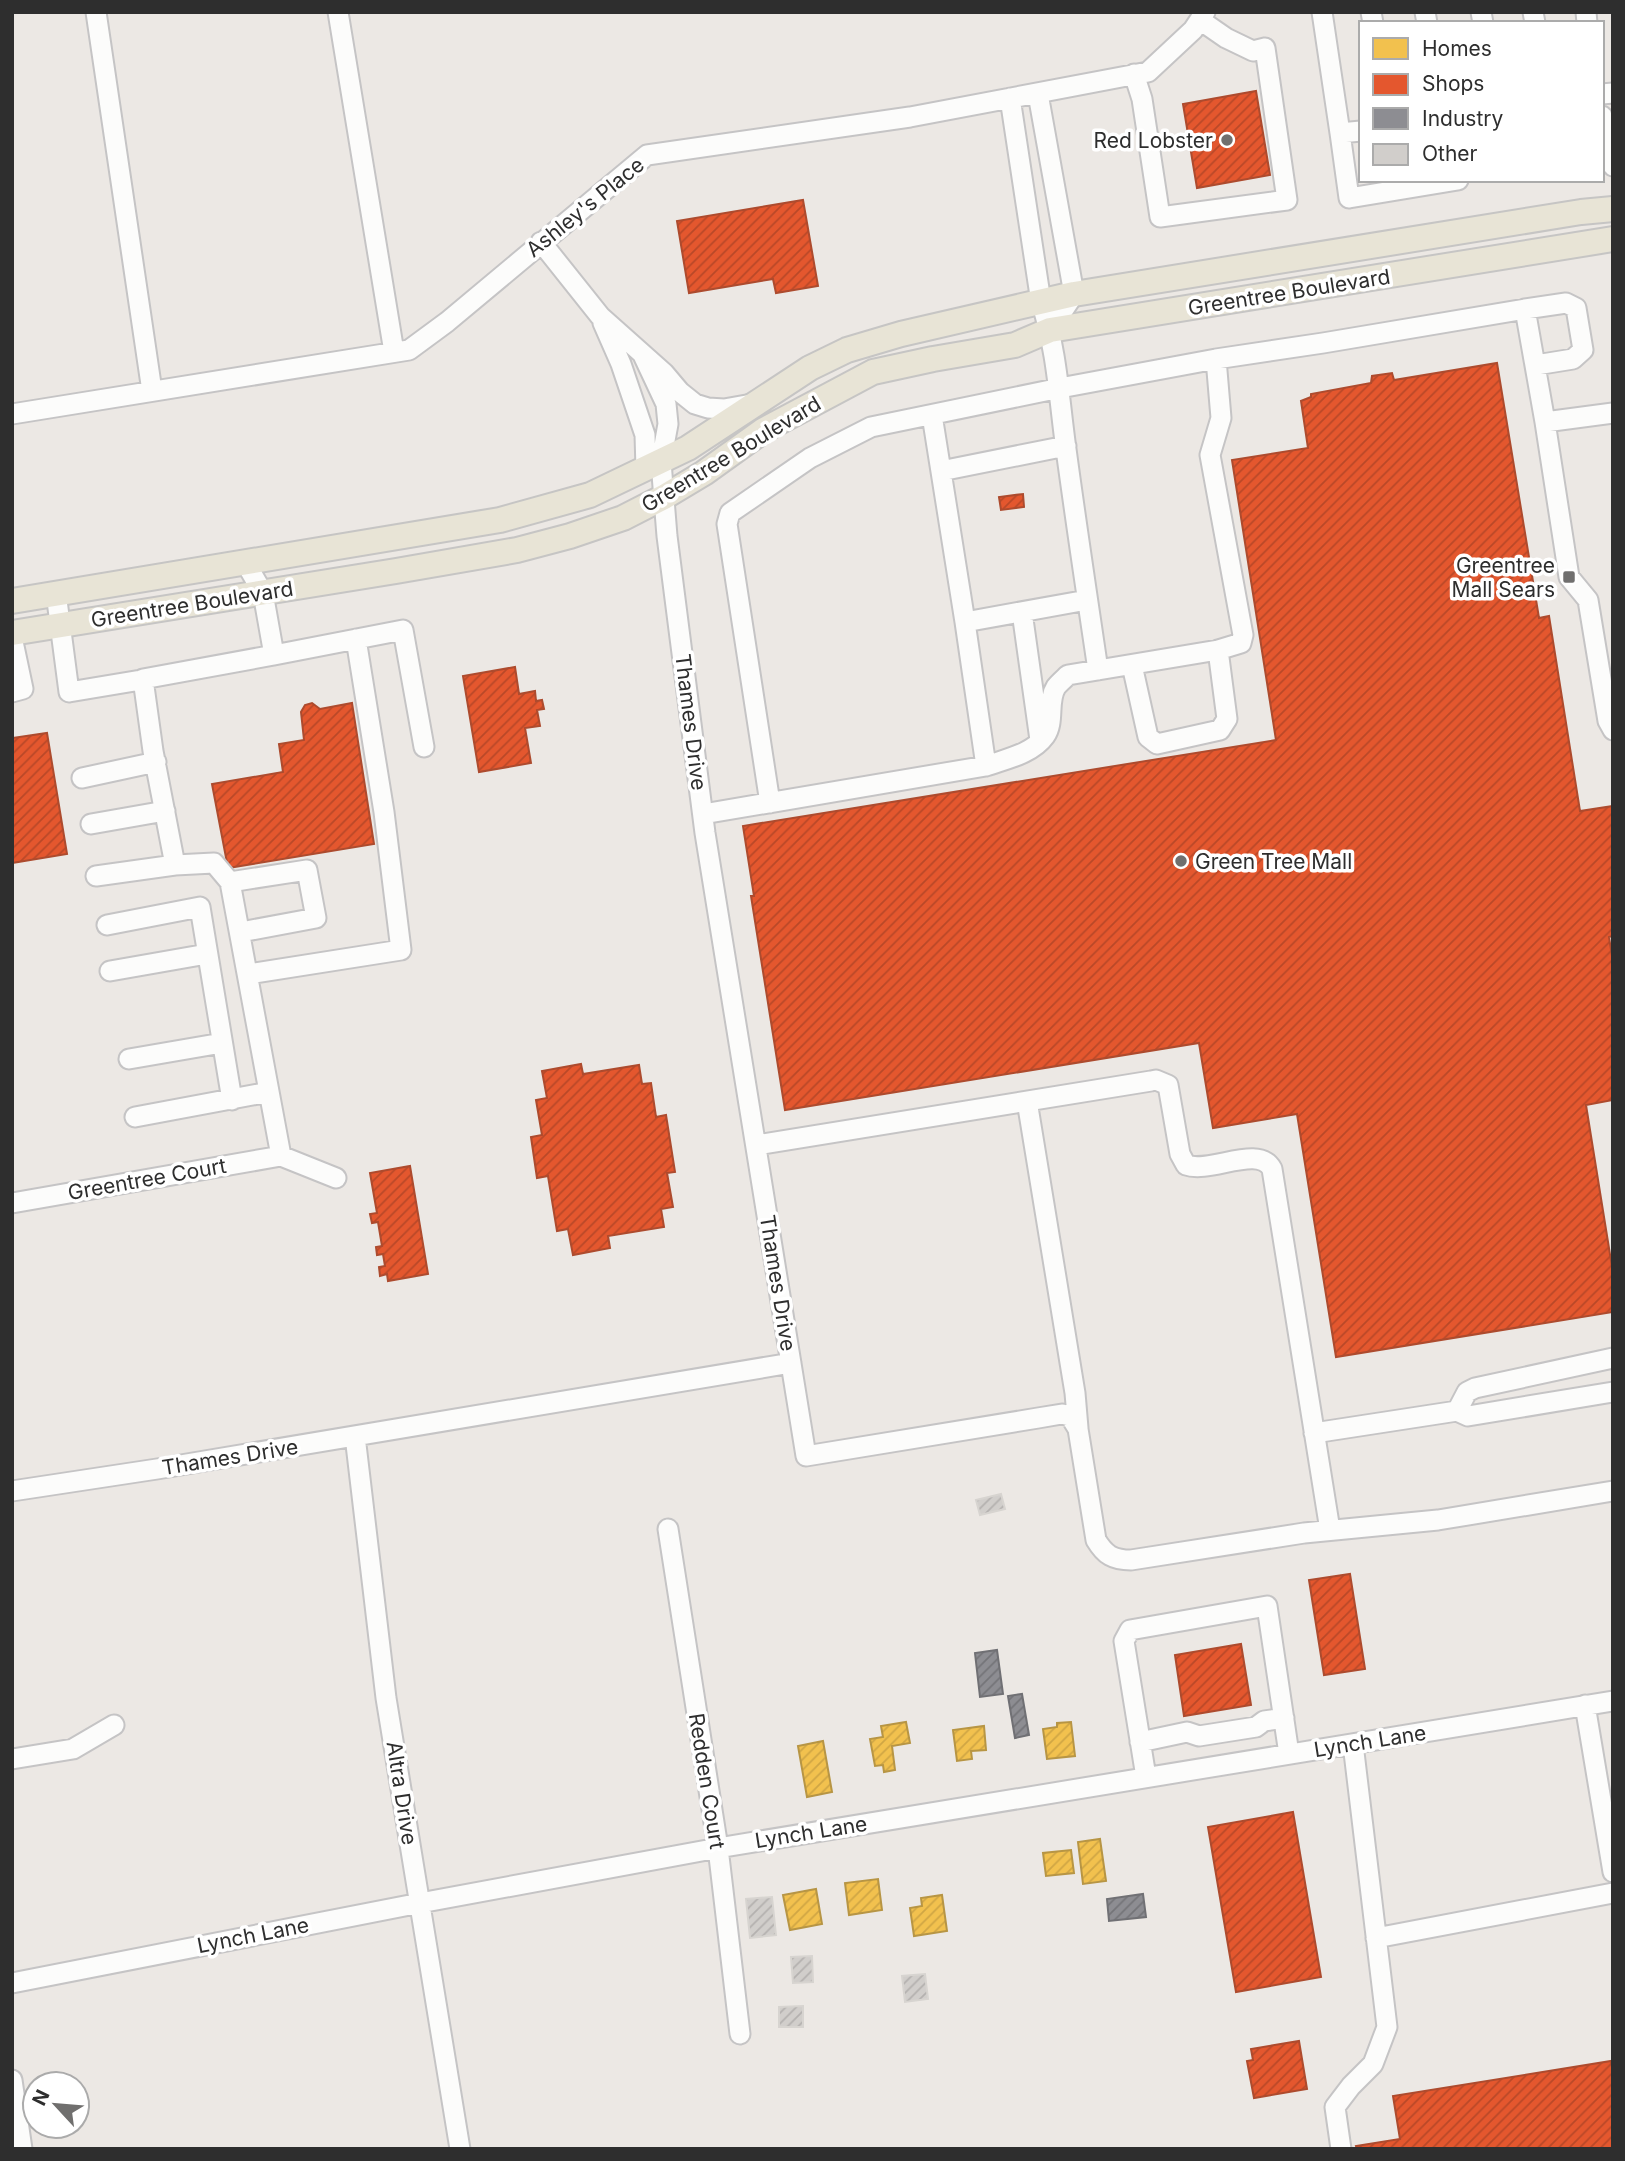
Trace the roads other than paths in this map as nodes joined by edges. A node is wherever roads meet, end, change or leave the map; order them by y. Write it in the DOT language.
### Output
graph roads {
  1 [pos="96,12"];
  2 [pos="338,12"];
  3 [pos="1322,12"];
  4 [pos="1202,16"];
  5 [pos="1134,74"];
  6 [pos="1038,94"];
  7 [pos="1010,98"];
  8 [pos="1604,125"];
  9 [pos="1359,131"];
  10 [pos="1340,133"];
  11 [pos="1613,166"];
  12 [pos="1438,182"];
  13 [pos="1398,185"];
  14 [pos="1613,209"];
  15 [pos="1613,239"];
  16 [pos="541,242"];
  17 [pos="1074,294"];
  18 [pos="1041,302"];
  19 [pos="1525,309"];
  20 [pos="600,316"];
  21 [pos="1050,330"];
  22 [pos="394,352"];
  23 [pos="643,355"];
  24 [pos="1216,359"];
  25 [pos="1536,365"];
  26 [pos="1060,388"];
  27 [pos="152,391"];
  28 [pos="756,404"];
  29 [pos="1613,413"];
  30 [pos="12,414"];
  31 [pos="932,415"];
  32 [pos="1545,422"];
  33 [pos="1066,446"];
  34 [pos="653,466"];
  35 [pos="941,471"];
  36 [pos="664,497"];
  37 [pos="245,562"];
  38 [pos="56,593"];
  39 [pos="262,593"];
  40 [pos="1087,600"];
  41 [pos="12,601"];
  42 [pos="1022,612"];
  43 [pos="965,621"];
  44 [pos="59,625"];
  45 [pos="12,635"];
  46 [pos="356,639"];
  47 [pos="1218,650"];
  48 [pos="274,655"];
  49 [pos="1132,665"];
  50 [pos="1098,670"];
  51 [pos="148,679"];
  52 [pos="12,692"];
  53 [pos="1613,730"];
  54 [pos="1041,740"];
  55 [pos="424,747"];
  56 [pos="156,762"];
  57 [pos="986,766"];
  58 [pos="82,778"];
  59 [pos="770,803"];
  60 [pos="164,811"];
  61 [pos="703,814"];
  62 [pos="91,824"];
  63 [pos="175,865"];
  64 [pos="96,876"];
  65 [pos="230,882"];
  66 [pos="107,925"];
  67 [pos="241,932"];
  68 [pos="207,954"];
  69 [pos="110,971"];
  70 [pos="248,974"];
  71 [pos="222,1043"];
  72 [pos="129,1059"];
  73 [pos="269,1092"];
  74 [pos="232,1100"];
  75 [pos="1027,1101"];
  76 [pos="135,1117"];
  77 [pos="756,1145"];
  78 [pos="281,1156"];
  79 [pos="336,1178"];
  80 [pos="12,1203"];
  81 [pos="1613,1358"];
  82 [pos="791,1363"];
  83 [pos="1613,1392"];
  84 [pos="1457,1411"];
  85 [pos="1078,1429"];
  86 [pos="1314,1433"];
  87 [pos="355,1436"];
  88 [pos="12,1491"];
  89 [pos="1613,1491"];
  90 [pos="668,1529"];
  91 [pos="1330,1530"];
  92 [pos="1613,1701"];
  93 [pos="1585,1705"];
  94 [pos="1284,1718"];
  95 [pos="114,1725"];
  96 [pos="1140,1742"];
  97 [pos="1353,1744"];
  98 [pos="1289,1754"];
  99 [pos="12,1759"];
  100 [pos="1146,1777"];
  101 [pos="718,1848"];
  102 [pos="1613,1872"];
  103 [pos="1613,1893"];
  104 [pos="420,1903"];
  105 [pos="1376,1938"];
  106 [pos="12,1983"];
  107 [pos="740,2034"];
  108 [pos="12,2080"];
  109 [pos="22,2149"];
  110 [pos="460,2149"];
  111 [pos="1341,2149"];
  1 -- 27 [label="street"];
  2 -- 22 [label="street"];
  3 -- 10 [label="street"];
  4 -- 5 [label="street, Ashley's Place"];
  4 -- 5 [label="street"];
  5 -- 6 [label="street, Ashley's Place"];
  6 -- 7 [label="street, Ashley's Place"];
  6 -- 17 [label="street"];
  7 -- 16 [label="street, Ashley's Place"];
  7 -- 18 [label="street"];
  8 -- 11 [label="street"];
  9 -- 10 [label="street"];
  10 -- 13 [label="street"];
  12 -- 13 [label="street"];
  14 -- 17 [label="main road, Greentree Boulevard"];
  15 -- 21 [label="main road, Greentree Boulevard"];
  16 -- 20 [label="street"];
  16 -- 22 [label="street, Ashley's Place"];
  17 -- 18 [label="main road, Greentree Boulevard"];
  17 -- 21 [label="street"];
  18 -- 21 [label="street"];
  18 -- 28 [label="main road, Greentree Boulevard"];
  19 -- 24 [label="street"];
  19 -- 25 [label="street"];
  19 -- 25 [label="street"];
  20 -- 23 [label="street"];
  20 -- 34 [label="street"];
  21 -- 26 [label="street"];
  21 -- 36 [label="main road, Greentree Boulevard"];
  22 -- 27 [label="street, Ashley's Place"];
  23 -- 28 [label="street"];
  23 -- 34 [label="street"];
  24 -- 26 [label="street"];
  24 -- 47 [label="street"];
  25 -- 32 [label="street"];
  26 -- 31 [label="street"];
  26 -- 33 [label="street"];
  27 -- 30 [label="street, Ashley's Place"];
  28 -- 34 [label="main road, Greentree Boulevard"];
  29 -- 32 [label="street"];
  31 -- 35 [label="street"];
  31 -- 59 [label="street"];
  32 -- 53 [label="street"];
  33 -- 35 [label="street"];
  33 -- 40 [label="street"];
  34 -- 36 [label="street, Thames Drive"];
  34 -- 37 [label="main road, Greentree Boulevard"];
  35 -- 43 [label="street"];
  36 -- 39 [label="main road, Greentree Boulevard"];
  36 -- 61 [label="street, Thames Drive"];
  37 -- 38 [label="main road, Greentree Boulevard"];
  37 -- 39 [label="street"];
  38 -- 41 [label="main road, Greentree Boulevard"];
  38 -- 44 [label="street"];
  39 -- 44 [label="main road, Greentree Boulevard"];
  39 -- 48 [label="street"];
  40 -- 42 [label="street"];
  40 -- 50 [label="street"];
  42 -- 43 [label="street"];
  42 -- 54 [label="street"];
  43 -- 57 [label="street"];
  44 -- 45 [label="main road, Greentree Boulevard"];
  44 -- 51 [label="street"];
  45 -- 52 [label="street"];
  46 -- 48 [label="street"];
  46 -- 55 [label="street"];
  46 -- 70 [label="street"];
  47 -- 49 [label="street"];
  47 -- 49 [label="street"];
  48 -- 51 [label="street"];
  49 -- 50 [label="street"];
  50 -- 54 [label="street"];
  51 -- 56 [label="street"];
  54 -- 57 [label="street"];
  56 -- 58 [label="street"];
  56 -- 60 [label="street"];
  57 -- 59 [label="street"];
  59 -- 61 [label="street"];
  60 -- 62 [label="street"];
  60 -- 63 [label="street"];
  61 -- 77 [label="street, Thames Drive"];
  63 -- 64 [label="street"];
  63 -- 65 [label="street"];
  65 -- 67 [label="street"];
  65 -- 67 [label="street"];
  66 -- 68 [label="street"];
  67 -- 70 [label="street"];
  68 -- 69 [label="street"];
  68 -- 71 [label="street"];
  70 -- 73 [label="street"];
  71 -- 72 [label="street"];
  71 -- 74 [label="street"];
  73 -- 74 [label="street"];
  73 -- 78 [label="street"];
  74 -- 76 [label="street"];
  75 -- 77 [label="street"];
  75 -- 85 [label="street"];
  75 -- 86 [label="street"];
  77 -- 82 [label="street, Thames Drive"];
  78 -- 79 [label="street"];
  78 -- 80 [label="street, Greentree Court"];
  81 -- 84 [label="street"];
  82 -- 85 [label="street"];
  82 -- 87 [label="street, Thames Drive"];
  83 -- 84 [label="street"];
  84 -- 86 [label="street"];
  85 -- 91 [label="street"];
  86 -- 91 [label="street"];
  87 -- 88 [label="street, Thames Drive"];
  87 -- 104 [label="street, Altra Drive"];
  89 -- 91 [label="street"];
  90 -- 101 [label="street, Redden Court"];
  92 -- 93 [label="street, Lynch Lane"];
  93 -- 97 [label="street, Lynch Lane"];
  93 -- 102 [label="street"];
  94 -- 96 [label="street"];
  94 -- 96 [label="street"];
  94 -- 98 [label="street"];
  95 -- 99 [label="street"];
  96 -- 100 [label="street"];
  97 -- 98 [label="street, Lynch Lane"];
  97 -- 105 [label="street"];
  98 -- 100 [label="street, Lynch Lane"];
  100 -- 101 [label="street, Lynch Lane"];
  101 -- 104 [label="street, Lynch Lane"];
  101 -- 107 [label="street, Redden Court"];
  103 -- 105 [label="street"];
  104 -- 106 [label="street, Lynch Lane"];
  104 -- 110 [label="street, Altra Drive"];
  105 -- 111 [label="street"];
  108 -- 109 [label="street"];
}
